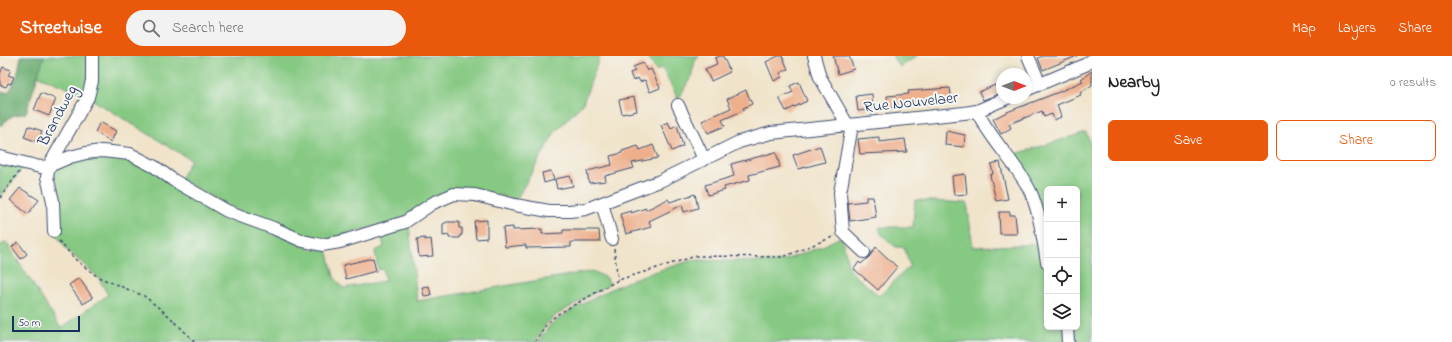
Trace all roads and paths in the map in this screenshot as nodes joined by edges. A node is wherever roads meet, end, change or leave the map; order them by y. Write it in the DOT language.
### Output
graph roads {
  1 [pos="92,56"];
  2 [pos="814,56"];
  3 [pos="1028,56"];
  4 [pos="1092,60"];
  5 [pos="1040,84"];
  6 [pos="1032,87"];
  7 [pos="996,103"];
  8 [pos="678,105"];
  9 [pos="977,111"];
  10 [pos="849,126"];
  11 [pos="0,157"];
  12 [pos="704,159"];
  13 [pos="25,164"];
  14 [pos="49,166"];
  15 [pos="0,198"];
  16 [pos="602,203"];
  17 [pos="54,231"];
  18 [pos="843,232"];
  19 [pos="612,239"];
  20 [pos="864,252"];
  21 [pos="1046,258"];
  22 [pos="618,280"];
  23 [pos="1067,330"];
  24 [pos="195,342"];
  25 [pos="535,342"];
  26 [pos="1068,342"];
  1 -- 14 [label="street, Brandweg"];
  2 -- 10 [label="street"];
  3 -- 5 [label="street"];
  4 -- 5 [label="street"];
  5 -- 6 [label="street"];
  7 -- 9 [label="street, Rue Nouvelaer"];
  8 -- 12 [label="street"];
  9 -- 10 [label="street, Rue Nouvelaer"];
  9 -- 21 [label="street, Rue Nouvelaer"];
  10 -- 12 [label="street, Rue Nouvelaer"];
  10 -- 18 [label="street"];
  11 -- 13 [label="street"];
  12 -- 16 [label="street, Rue Nouvelaer"];
  13 -- 14 [label="street"];
  13 -- 15 [label="path"];
  14 -- 16 [label="street, Rue Nouvelaer"];
  14 -- 17 [label="street"];
  16 -- 19 [label="street"];
  17 -- 24 [label="path"];
  18 -- 20 [label="street"];
  18 -- 22 [label="path"];
  19 -- 22 [label="path"];
  22 -- 25 [label="path"];
  23 -- 26 [label="street"];
}
